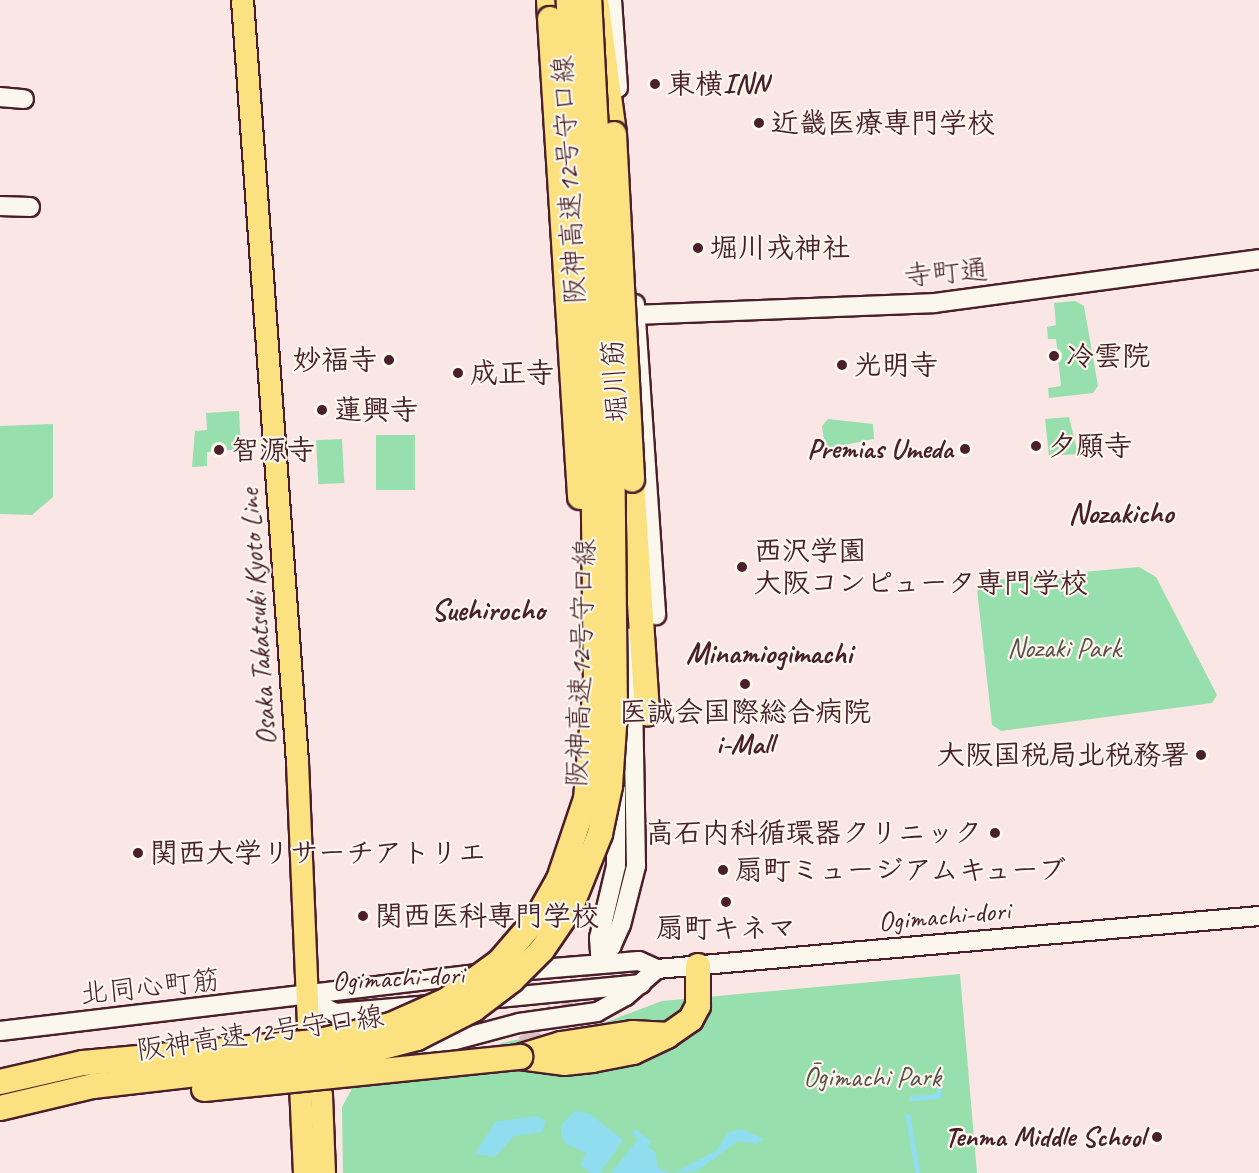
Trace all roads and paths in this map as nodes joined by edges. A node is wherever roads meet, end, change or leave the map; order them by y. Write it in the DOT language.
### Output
graph roads {
  1 [pos="242,0"];
  2 [pos="569,0"];
  3 [pos="581,0"];
  4 [pos="589,0"];
  5 [pos="596,0"];
  6 [pos="612,0"];
  7 [pos="550,9"];
  8 [pos="0,98"];
  9 [pos="24,99"];
  10 [pos="590,145"];
  11 [pos="0,206"];
  12 [pos="30,207"];
  13 [pos="627,208"];
  14 [pos="1259,260"];
  15 [pos="636,314"];
  16 [pos="599,318"];
  17 [pos="556,322"];
  18 [pos="636,560"];
  19 [pos="656,615"];
  20 [pos="593,712"];
  21 [pos="647,714"];
  22 [pos="1259,916"];
  23 [pos="698,966"];
  24 [pos="657,969"];
  25 [pos="641,984"];
  26 [pos="306,998"];
  27 [pos="489,999"];
  28 [pos="447,1006"];
  29 [pos="0,1031"];
  30 [pos="429,1048"];
  31 [pos="309,1051"];
  32 [pos="0,1082"];
  33 [pos="93,1086"];
  34 [pos="321,1095"];
  35 [pos="0,1097"];
  36 [pos="0,1108"];
  37 [pos="304,1173"];
  38 [pos="324,1173"];
  1 -- 26 [label="main road, Osaka Takatsuki Kyoto Line"];
  2 -- 20 [label="highway, 阪神高速12号守口線, bridge"];
  3 -- 10 [label="street"];
  4 -- 33 [label="highway, 阪神高速12号守口線, bridge"];
  5 -- 18 [label="highway, bridge"];
  6 -- 13 [label="street, 堀川筋"];
  7 -- 20 [label="highway, bridge"];
  8 -- 9 [label="street"];
  10 -- 13 [label="street"];
  10 -- 16 [label="street"];
  11 -- 12 [label="street"];
  13 -- 15 [label="street, 堀川筋"];
  14 -- 15 [label="street, 寺町通"];
  15 -- 16 [label="street, 寺町通"];
  15 -- 19 [label="street, 堀川筋"];
  16 -- 17 [label="street, 寺町通"];
  16 -- 18 [label="street"];
  18 -- 21 [label="highway"];
  20 -- 32 [label="highway, 阪神高速12号守口線, bridge"];
  22 -- 23 [label="street, Ogimachi-dori"];
  23 -- 24 [label="street, Ogimachi-dori"];
  23 -- 33 [label="highway, bridge"];
  24 -- 25 [label="street"];
  24 -- 26 [label="street, 北同心町筋"];
  25 -- 27 [label="street, Ogimachi-dori"];
  25 -- 30 [label="street"];
  26 -- 28 [label="street, Ogimachi-dori"];
  26 -- 29 [label="street, 北同心町筋"];
  26 -- 31 [label="main road, Osaka Takatsuki Kyoto Line"];
  27 -- 28 [label="street, Ogimachi-dori"];
  27 -- 30 [label="street"];
  28 -- 31 [label="street"];
  30 -- 34 [label="street"];
  31 -- 34 [label="main road, Osaka Takatsuki Kyoto Line"];
  31 -- 35 [label="street"];
  31 -- 37 [label="main road, Osaka Takatsuki Kyoto Line"];
  33 -- 36 [label="highway, 阪神高速12号守口線, bridge"];
  34 -- 38 [label="main road, Osaka Takatsuki Kyoto Line"];
}
